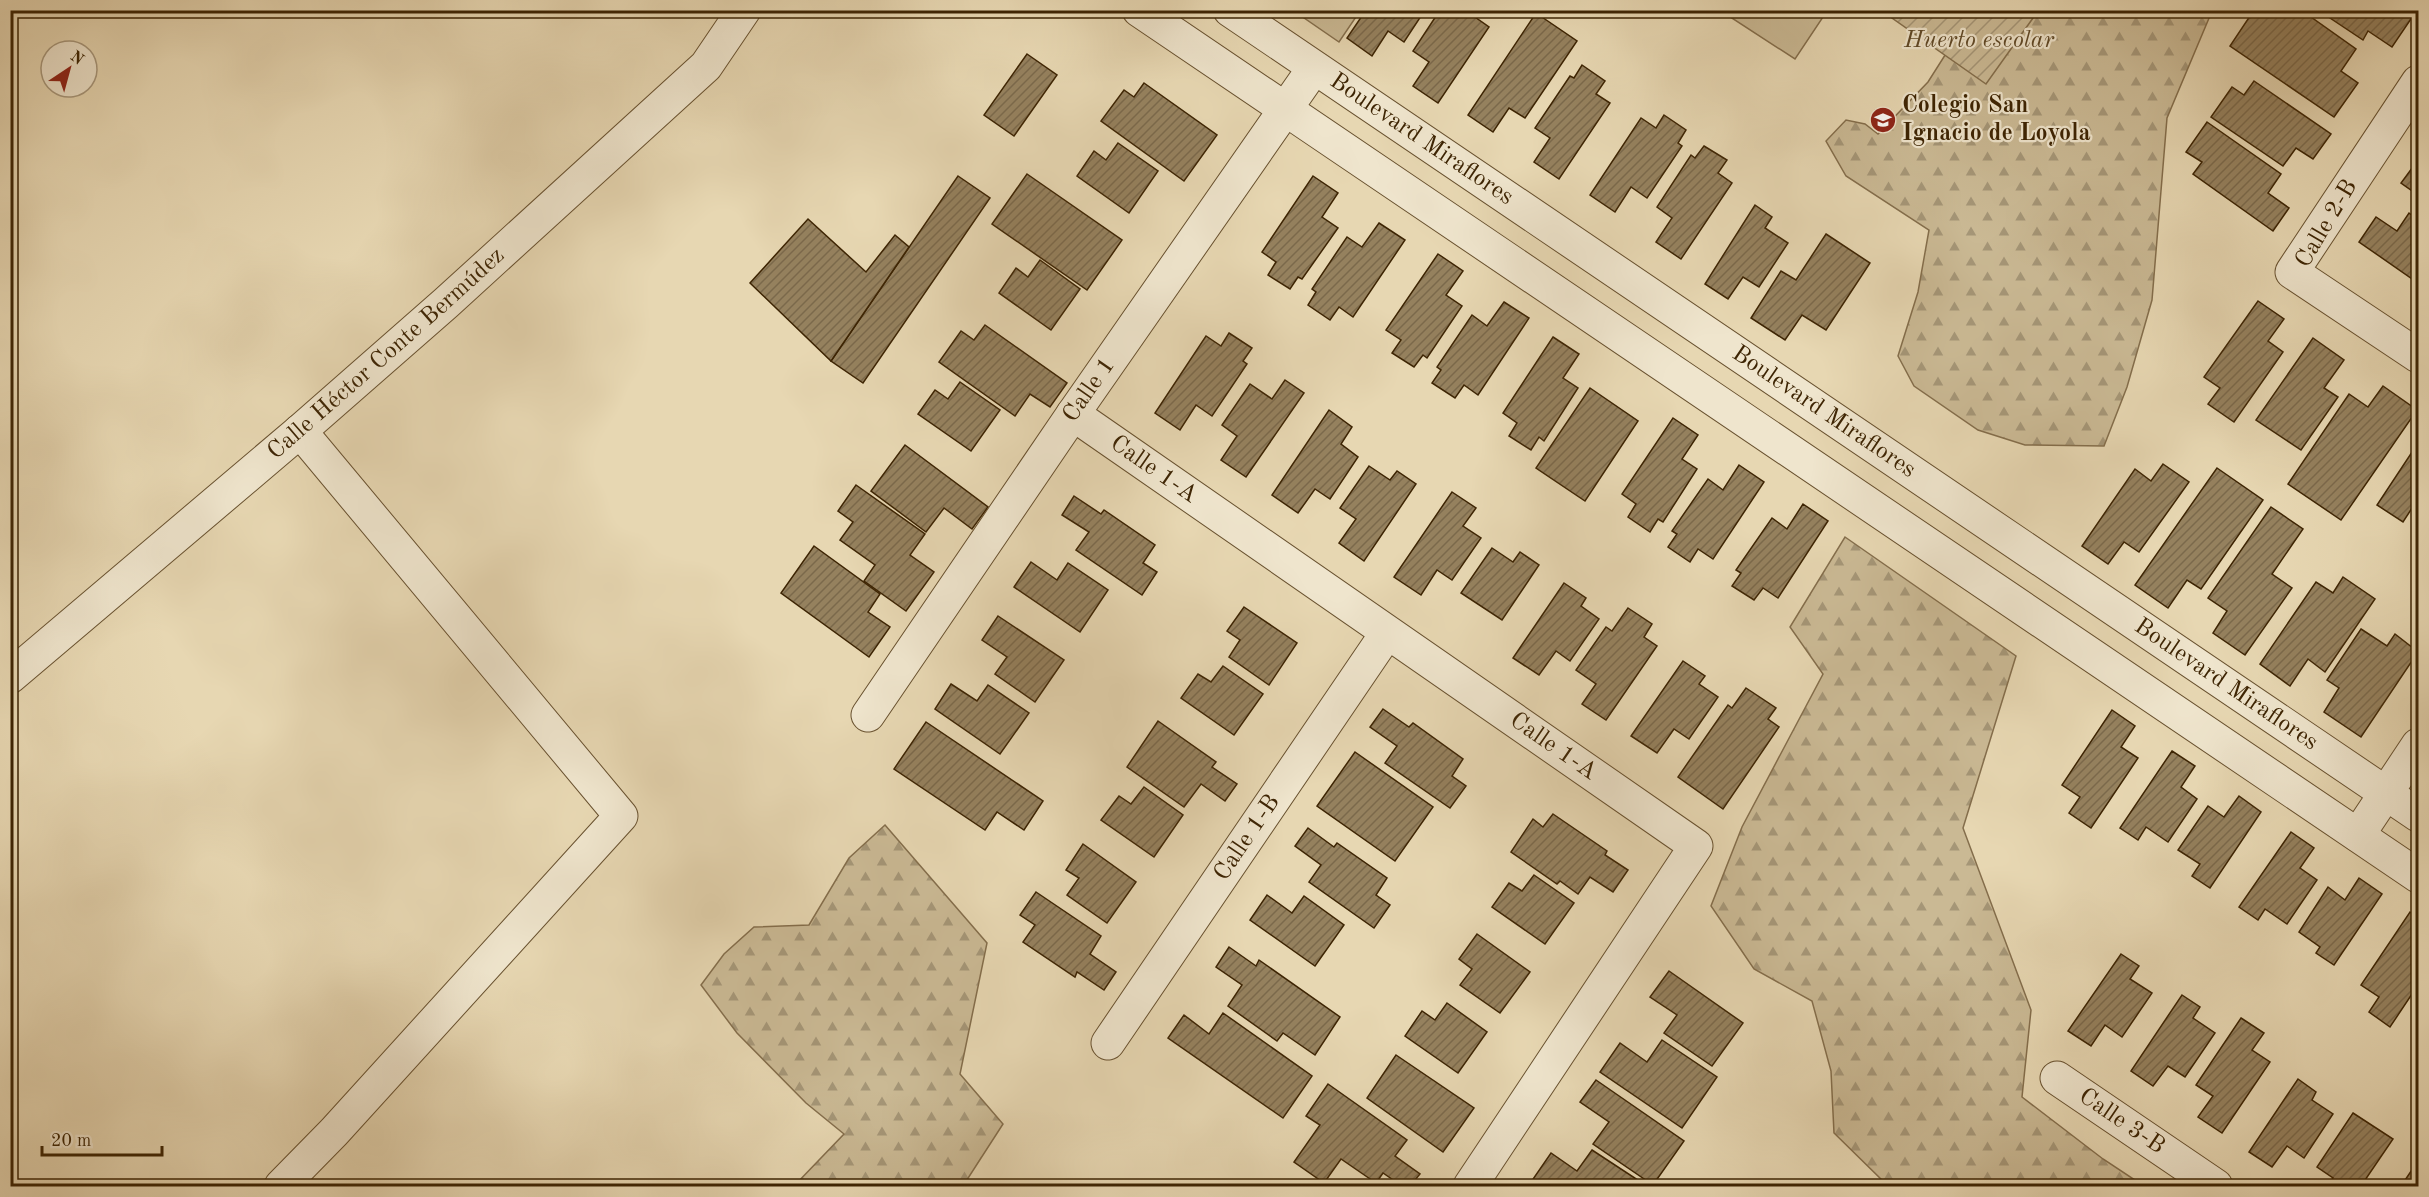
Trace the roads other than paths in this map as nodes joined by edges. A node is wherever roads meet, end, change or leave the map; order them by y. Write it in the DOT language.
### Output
graph roads {
  1 [pos="744,10"];
  2 [pos="1139,10"];
  3 [pos="1230,10"];
  4 [pos="1314,68"];
  5 [pos="2418,82"];
  6 [pos="1286,110"];
  7 [pos="2418,356"];
  8 [pos="1073,414"];
  9 [pos="300,431"];
  10 [pos="1387,633"];
  11 [pos="10,677"];
  12 [pos="868,715"];
  13 [pos="2418,745"];
  14 [pos="2386,793"];
  15 [pos="2418,815"];
  16 [pos="2358,835"];
  17 [pos="2418,876"];
  18 [pos="1108,1043"];
  19 [pos="2057,1078"];
  20 [pos="281,1186"];
  21 [pos="1470,1186"];
  22 [pos="2216,1186"];
  1 -- 9 [label="street, Calle Héctor Conte Bermúdez"];
  2 -- 6 [label="street"];
  3 -- 4 [label="street, Boulevard Miraflores"];
  4 -- 6 [label="street, Calle 1"];
  4 -- 14 [label="street, Boulevard Miraflores"];
  5 -- 7 [label="street, Calle 2-B"];
  6 -- 8 [label="street, Calle 1"];
  6 -- 16 [label="street"];
  8 -- 10 [label="street, Calle 1-A"];
  8 -- 12 [label="street, Calle 1"];
  9 -- 11 [label="street, Calle Héctor Conte Bermúdez"];
  9 -- 20 [label="street"];
  10 -- 18 [label="street, Calle 1-B"];
  10 -- 21 [label="street, Calle 1-A"];
  13 -- 14 [label="street"];
  14 -- 15 [label="street, Boulevard Miraflores"];
  14 -- 16 [label="street"];
  16 -- 17 [label="street"];
  19 -- 22 [label="street, Calle 3-B"];
}
